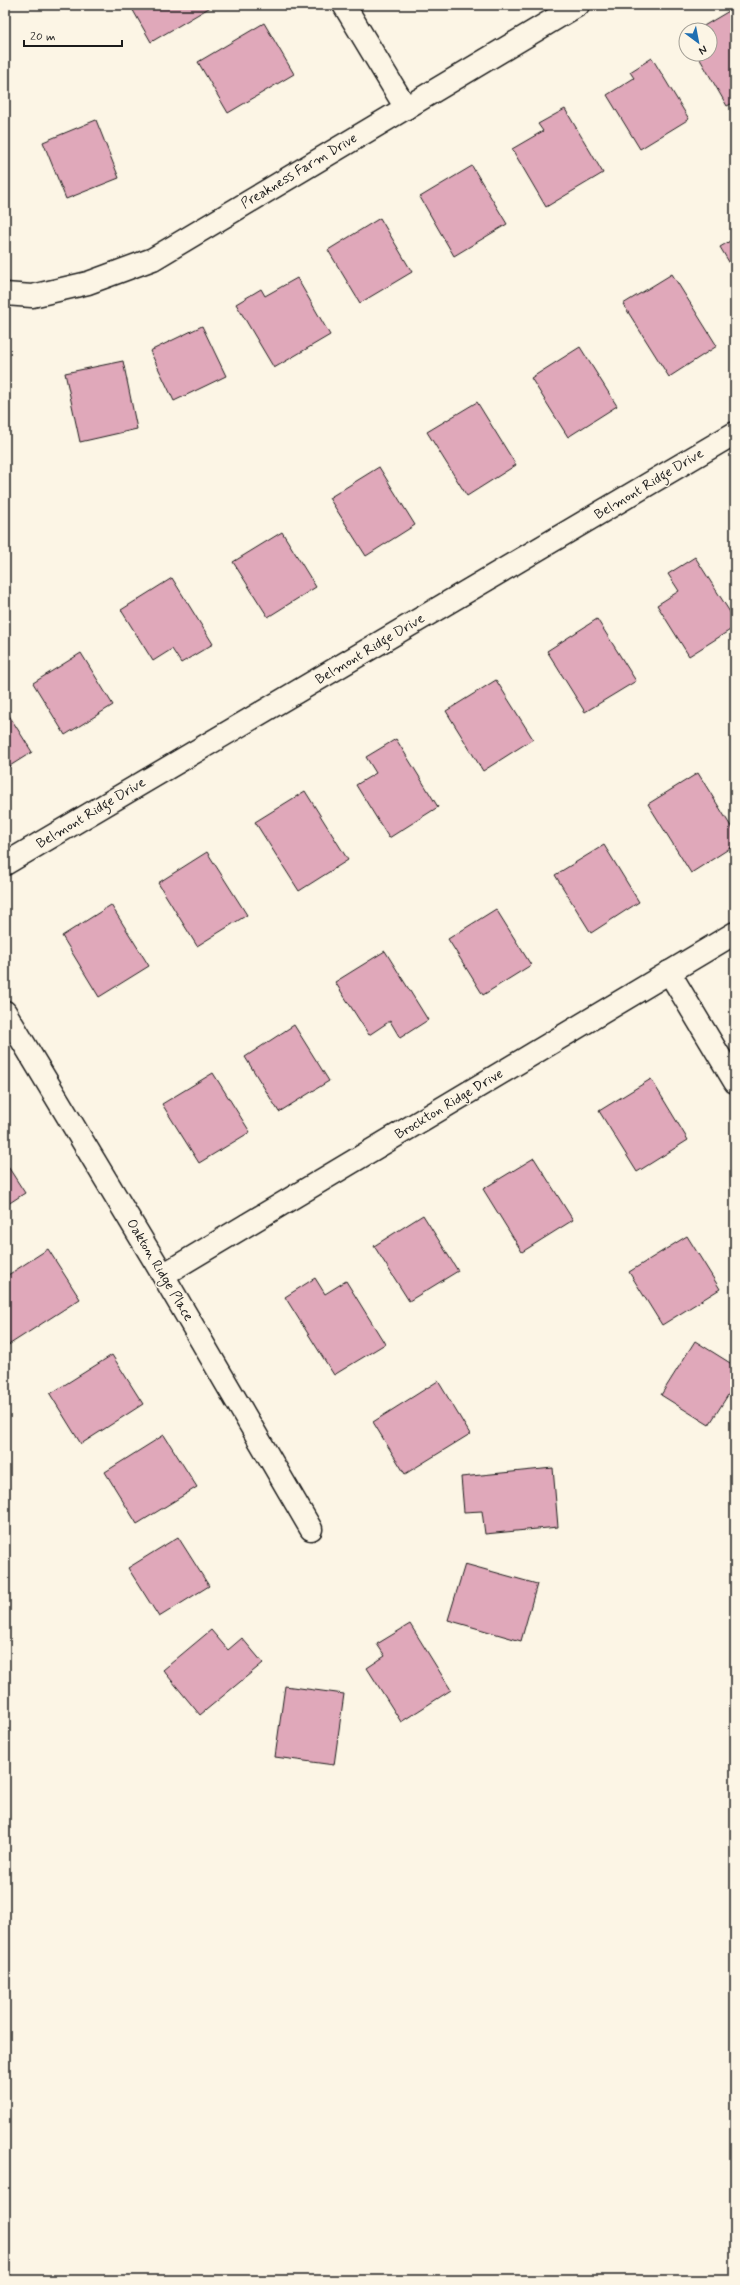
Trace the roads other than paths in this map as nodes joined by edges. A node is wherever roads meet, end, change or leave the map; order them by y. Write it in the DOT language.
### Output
graph roads {
  1 [pos="344,5"];
  2 [pos="578,5"];
  3 [pos="406,108"];
  4 [pos="5,294"];
  5 [pos="735,433"];
  6 [pos="5,864"];
  7 [pos="735,933"];
  8 [pos="669,972"];
  9 [pos="5,1012"];
  10 [pos="735,1082"];
  11 [pos="163,1275"];
  12 [pos="311,1529"];
  1 -- 3 [label="street"];
  2 -- 3 [label="street, Preakness Farm Drive"];
  3 -- 4 [label="street, Preakness Farm Drive"];
  5 -- 6 [label="street, Belmont Ridge Drive"];
  7 -- 8 [label="street, Brockton Ridge Drive"];
  8 -- 10 [label="street"];
  8 -- 11 [label="street, Brockton Ridge Drive"];
  9 -- 11 [label="street, Oakton Ridge Place"];
  11 -- 12 [label="street, Oakton Ridge Place"];
}
